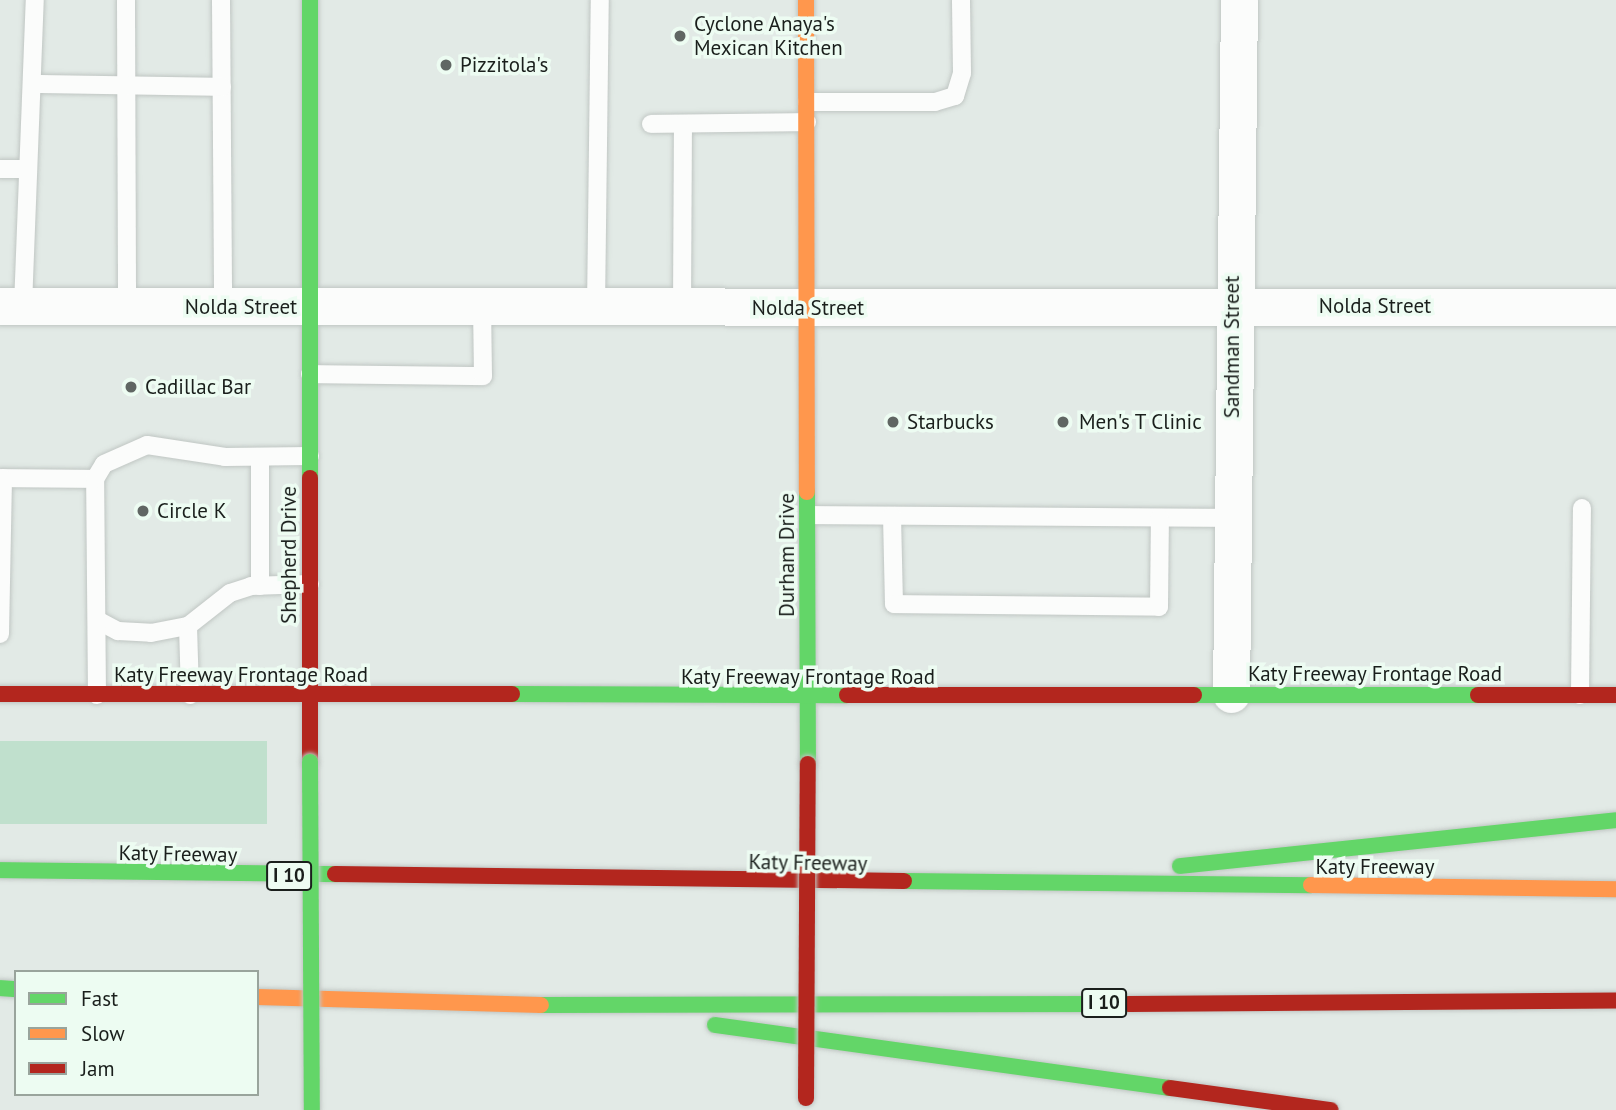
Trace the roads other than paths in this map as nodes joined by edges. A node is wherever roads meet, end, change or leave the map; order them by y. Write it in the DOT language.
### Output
graph roads {
  1 [pos="35,0"];
  2 [pos="126,0"];
  3 [pos="222,0"];
  4 [pos="310,0"];
  5 [pos="600,0"];
  6 [pos="806,0"];
  7 [pos="961,0"];
  8 [pos="1239,0"];
  9 [pos="33,84"];
  10 [pos="127,86"];
  11 [pos="222,87"];
  12 [pos="807,102"];
  13 [pos="807,122"];
  14 [pos="652,124"];
  15 [pos="682,124"];
  16 [pos="0,169"];
  17 [pos="28,169"];
  18 [pos="12,306"];
  19 [pos="1231,306"];
  20 [pos="127,307"];
  21 [pos="223,307"];
  22 [pos="1616,307"];
  23 [pos="310,308"];
  24 [pos="482,308"];
  25 [pos="596,308"];
  26 [pos="682,309"];
  27 [pos="808,309"];
  28 [pos="310,374"];
  29 [pos="310,456"];
  30 [pos="260,457"];
  31 [pos="1,478"];
  32 [pos="95,479"];
  33 [pos="1582,508"];
  34 [pos="808,515"];
  35 [pos="892,516"];
  36 [pos="1160,518"];
  37 [pos="1231,518"];
  38 [pos="310,584"];
  39 [pos="260,586"];
  40 [pos="97,621"];
  41 [pos="188,626"];
  42 [pos="0,634"];
  43 [pos="0,694"];
  44 [pos="1231,694"];
  45 [pos="97,695"];
  46 [pos="190,695"];
  47 [pos="1580,695"];
  48 [pos="1616,695"];
  49 [pos="310,696"];
  50 [pos="808,698"];
  51 [pos="1616,820"];
  52 [pos="0,870"];
  53 [pos="971,886"];
  54 [pos="1616,890"];
  55 [pos="259,997"];
  56 [pos="1616,1001"];
  57 [pos="592,1007"];
  58 [pos="312,1110"];
  59 [pos="806,1110"];
  60 [pos="1330,1110"];
  1 -- 9 [label="lane"];
  2 -- 10 [label="lane"];
  3 -- 11 [label="lane"];
  4 -- 23 [label="main road, Shepherd Drive"];
  5 -- 25 [label="lane"];
  6 -- 12 [label="main road, Durham Drive"];
  7 -- 12 [label="lane"];
  8 -- 19 [label="street, Sandman Street"];
  9 -- 10 [label="lane"];
  9 -- 17 [label="lane"];
  10 -- 11 [label="lane"];
  10 -- 20 [label="lane"];
  11 -- 21 [label="lane"];
  12 -- 13 [label="main road, Durham Drive"];
  13 -- 15 [label="lane"];
  13 -- 27 [label="main road, Durham Drive"];
  14 -- 15 [label="lane"];
  15 -- 26 [label="lane"];
  16 -- 17 [label="lane"];
  17 -- 18 [label="lane"];
  18 -- 20 [label="street, Nolda Street"];
  19 -- 22 [label="street, Nolda Street"];
  19 -- 27 [label="street, Nolda Street"];
  19 -- 37 [label="street, Sandman Street"];
  20 -- 21 [label="street, Nolda Street"];
  21 -- 23 [label="street, Nolda Street"];
  23 -- 24 [label="street, Nolda Street"];
  23 -- 28 [label="main road, Shepherd Drive"];
  24 -- 25 [label="street, Nolda Street"];
  24 -- 28 [label="lane"];
  25 -- 26 [label="street, Nolda Street"];
  26 -- 27 [label="street, Nolda Street"];
  27 -- 34 [label="main road, Durham Drive"];
  28 -- 29 [label="main road, Shepherd Drive"];
  29 -- 30 [label="lane"];
  29 -- 38 [label="main road, Shepherd Drive"];
  30 -- 32 [label="lane"];
  30 -- 39 [label="lane"];
  31 -- 32 [label="lane"];
  31 -- 42 [label="lane"];
  32 -- 40 [label="lane"];
  33 -- 47 [label="lane"];
  34 -- 35 [label="lane"];
  34 -- 50 [label="main road, Durham Drive"];
  35 -- 36 [label="lane"];
  35 -- 36 [label="lane"];
  36 -- 37 [label="lane"];
  37 -- 44 [label="street, Sandman Street"];
  38 -- 39 [label="lane"];
  38 -- 49 [label="main road, Shepherd Drive"];
  39 -- 41 [label="lane"];
  40 -- 41 [label="lane"];
  40 -- 45 [label="lane"];
  41 -- 46 [label="lane"];
  43 -- 45 [label="main road, Katy Freeway Frontage Road"];
  44 -- 47 [label="main road, Katy Freeway Frontage Road"];
  44 -- 50 [label="main road, Katy Freeway Frontage Road"];
  45 -- 46 [label="main road, Katy Freeway Frontage Road"];
  46 -- 49 [label="main road, Katy Freeway Frontage Road"];
  47 -- 48 [label="main road, Katy Freeway Frontage Road"];
  49 -- 50 [label="main road, Katy Freeway Frontage Road"];
  49 -- 58 [label="main road, Shepherd Drive, bridge"];
  50 -- 59 [label="main road, Durham Drive, bridge"];
  51 -- 53 [label="main road"];
  52 -- 53 [label="main road, Katy Freeway / I 10"];
  53 -- 54 [label="main road, Katy Freeway / I 10"];
  55 -- 57 [label="main road, I 10"];
  56 -- 57 [label="main road, I 10"];
  57 -- 60 [label="main road"];
}
